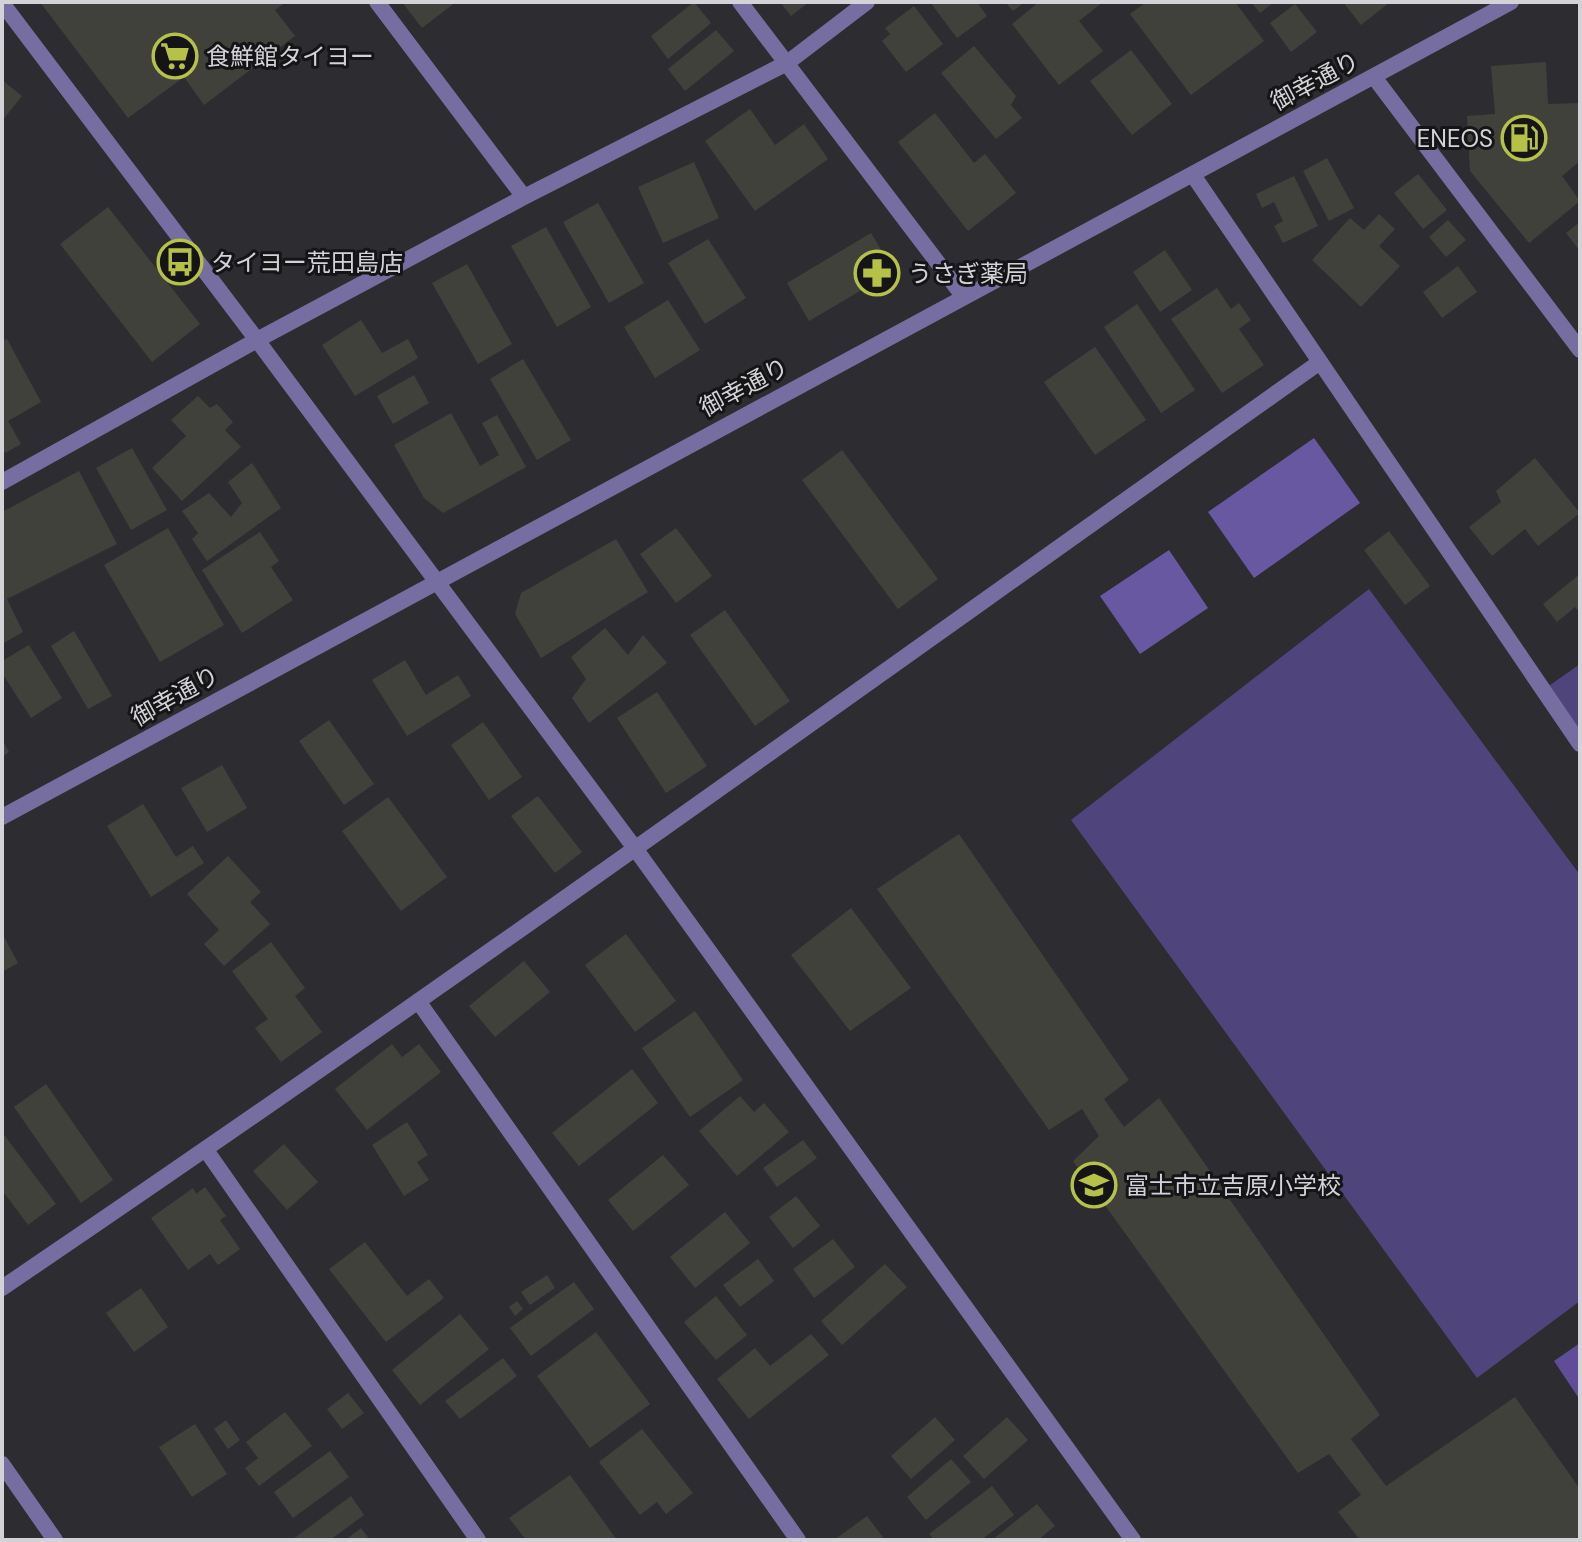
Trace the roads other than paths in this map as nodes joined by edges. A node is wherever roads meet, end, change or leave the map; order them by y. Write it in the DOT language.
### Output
graph roads {
  1 [pos="377,2"];
  2 [pos="740,2"];
  3 [pos="867,2"];
  4 [pos="1511,2"];
  5 [pos="2,3"];
  6 [pos="787,63"];
  7 [pos="1374,77"];
  8 [pos="1193,175"];
  9 [pos="524,197"];
  10 [pos="963,296"];
  11 [pos="257,340"];
  12 [pos="1580,350"];
  13 [pos="1320,362"];
  14 [pos="2,482"];
  15 [pos="436,581"];
  16 [pos="1580,744"];
  17 [pos="2,817"];
  18 [pos="634,847"];
  19 [pos="418,1001"];
  20 [pos="206,1150"];
  21 [pos="2,1288"];
  22 [pos="2,1464"];
  23 [pos="55,1540"];
  24 [pos="478,1540"];
  25 [pos="798,1540"];
  26 [pos="1133,1540"];
  1 -- 9 [label="street"];
  2 -- 6 [label="street"];
  3 -- 6 [label="street"];
  4 -- 7 [label="street, 御幸通り"];
  5 -- 11 [label="street"];
  6 -- 9 [label="street"];
  6 -- 10 [label="street"];
  7 -- 8 [label="street, 御幸通り"];
  7 -- 12 [label="street"];
  8 -- 10 [label="street, 御幸通り"];
  8 -- 13 [label="street"];
  9 -- 11 [label="street"];
  10 -- 15 [label="street, 御幸通り"];
  11 -- 14 [label="street"];
  11 -- 15 [label="street"];
  13 -- 16 [label="street"];
  13 -- 18 [label="street"];
  15 -- 17 [label="street, 御幸通り"];
  15 -- 18 [label="street"];
  18 -- 19 [label="street"];
  18 -- 26 [label="street"];
  19 -- 20 [label="street"];
  19 -- 25 [label="street"];
  20 -- 21 [label="street"];
  20 -- 24 [label="street"];
  22 -- 23 [label="street"];
}
